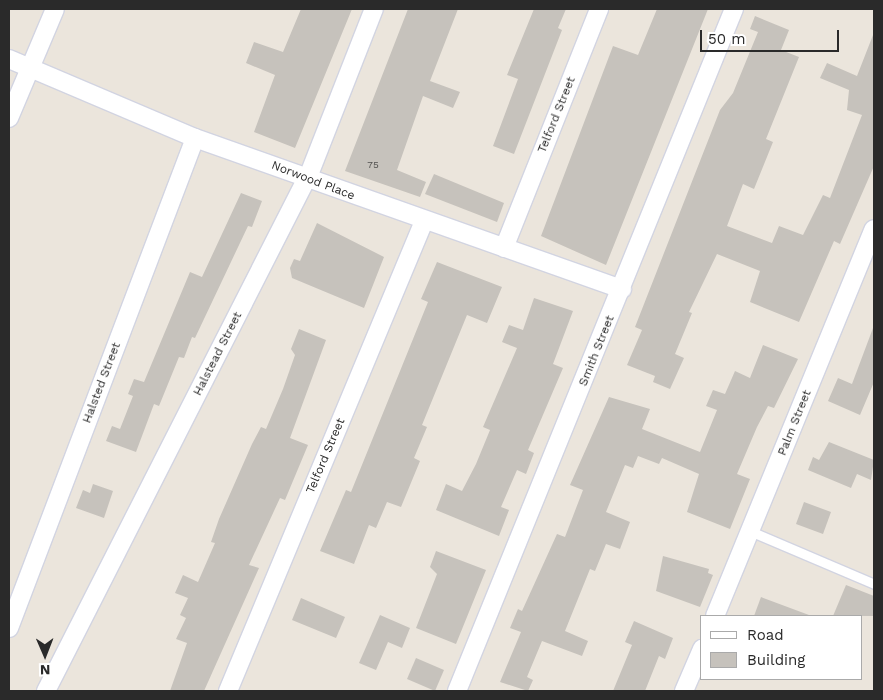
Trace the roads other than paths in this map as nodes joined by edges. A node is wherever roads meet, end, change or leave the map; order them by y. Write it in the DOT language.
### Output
graph roads {
  1 [pos="55,9"];
  2 [pos="374,9"];
  3 [pos="599,9"];
  4 [pos="734,9"];
  5 [pos="9,59"];
  6 [pos="30,68"];
  7 [pos="9,118"];
  8 [pos="195,138"];
  9 [pos="306,179"];
  10 [pos="424,221"];
  11 [pos="874,229"];
  12 [pos="504,248"];
  13 [pos="622,289"];
  14 [pos="750,530"];
  15 [pos="874,584"];
  16 [pos="715,615"];
  17 [pos="9,628"];
  18 [pos="700,654"];
  19 [pos="46,691"];
  20 [pos="228,691"];
  21 [pos="457,691"];
  22 [pos="684,691"];
  1 -- 6 [label="street"];
  2 -- 9 [label="street, Halstead Street"];
  3 -- 12 [label="street, Telford Street"];
  4 -- 13 [label="street, Smith Street"];
  5 -- 6 [label="street, Norwood Place"];
  6 -- 7 [label="street"];
  6 -- 8 [label="street, Norwood Place"];
  8 -- 9 [label="street, Norwood Place"];
  8 -- 17 [label="street, Halsted Street"];
  9 -- 10 [label="street, Norwood Place"];
  9 -- 19 [label="street, Halstead Street"];
  10 -- 12 [label="street, Norwood Place"];
  10 -- 20 [label="street, Telford Street"];
  11 -- 14 [label="street, Palm Street"];
  12 -- 13 [label="street, Norwood Place"];
  13 -- 21 [label="street, Smith Street"];
  14 -- 15 [label="lane"];
  14 -- 16 [label="street, Palm Street"];
  18 -- 22 [label="street"];
}
